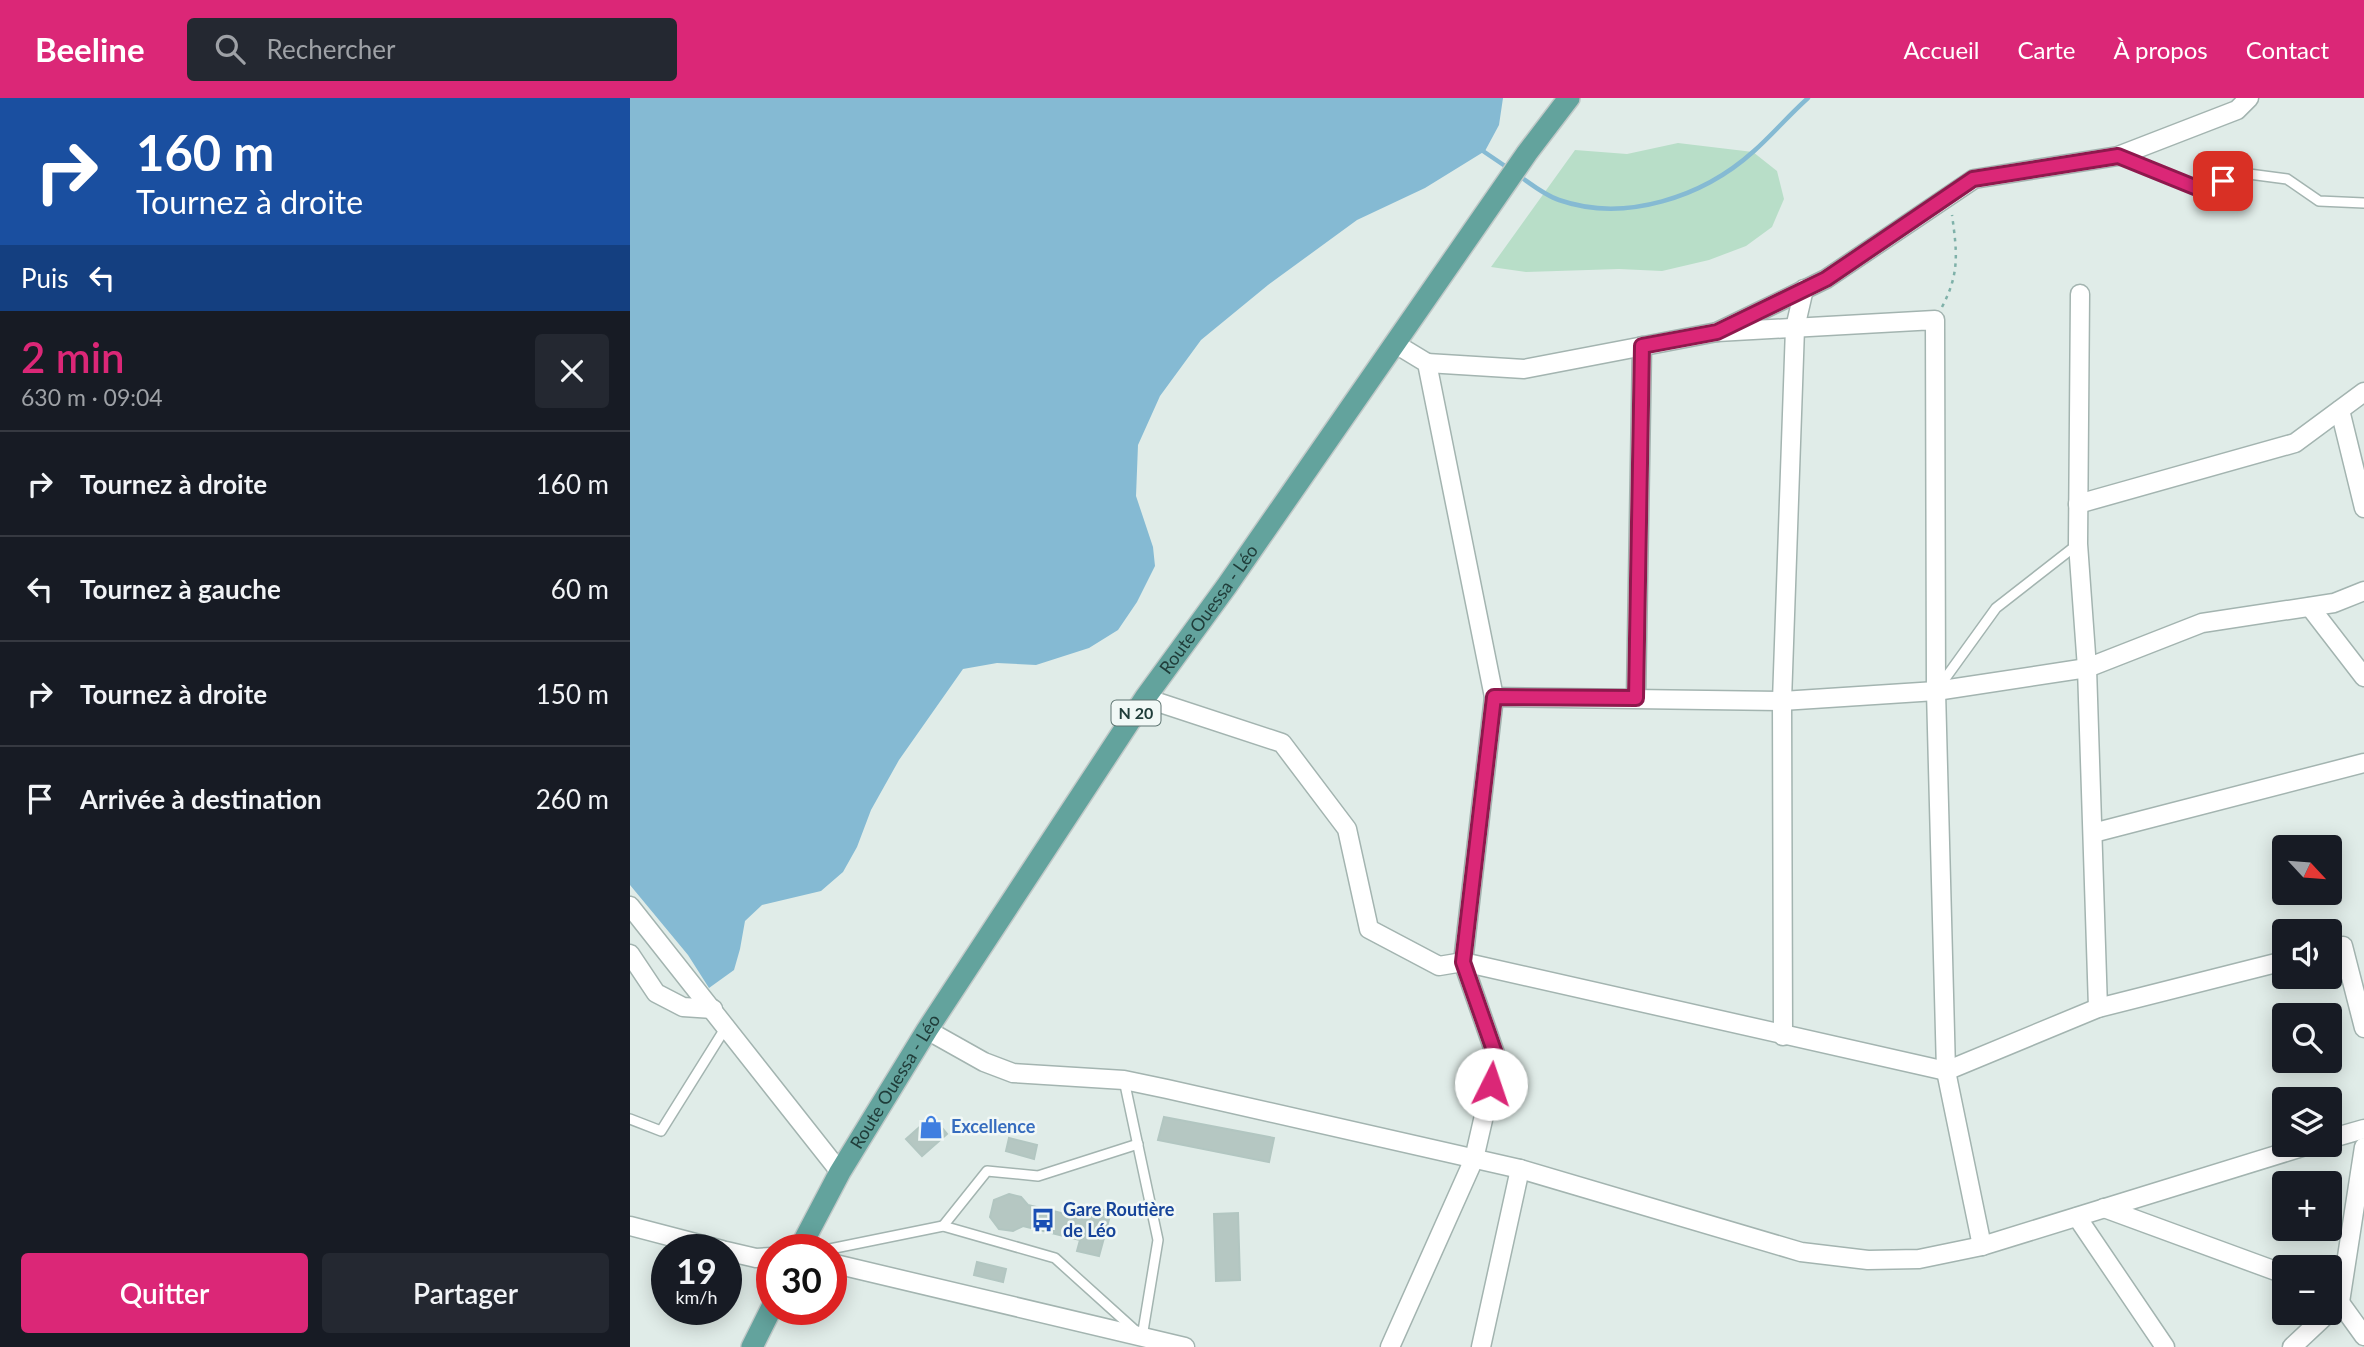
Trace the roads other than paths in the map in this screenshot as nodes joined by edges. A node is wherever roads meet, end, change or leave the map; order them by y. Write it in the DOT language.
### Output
graph roads {
  1 [pos="1569,98"];
  2 [pos="2249,98"];
  3 [pos="2118,156"];
  4 [pos="2364,203"];
  5 [pos="1804,289"];
  6 [pos="2080,294"];
  7 [pos="1795,328"];
  8 [pos="1717,332"];
  9 [pos="1394,343"];
  10 [pos="1642,346"];
  11 [pos="1427,363"];
  12 [pos="2364,393"];
  13 [pos="2340,410"];
  14 [pos="2078,504"];
  15 [pos="2364,508"];
  16 [pos="2078,544"];
  17 [pos="2364,591"];
  18 [pos="2309,607"];
  19 [pos="2087,668"];
  20 [pos="2364,677"];
  21 [pos="1936,691"];
  22 [pos="1494,697"];
  23 [pos="1145,698"];
  24 [pos="1636,698"];
  25 [pos="1782,701"];
  26 [pos="2364,763"];
  27 [pos="2092,833"];
  28 [pos="630,906"];
  29 [pos="2342,946"];
  30 [pos="630,954"];
  31 [pos="1463,962"];
  32 [pos="2272,964"];
  33 [pos="2098,1008"];
  34 [pos="713,1009"];
  35 [pos="726,1027"];
  36 [pos="2364,1028"];
  37 [pos="927,1030"];
  38 [pos="1783,1036"];
  39 [pos="1946,1071"];
  40 [pos="1124,1080"];
  41 [pos="630,1119"];
  42 [pos="2364,1129"];
  43 [pos="2342,1135"];
  44 [pos="1138,1144"];
  45 [pos="2364,1147"];
  46 [pos="2272,1156"];
  47 [pos="1474,1159"];
  48 [pos="1521,1169"];
  49 [pos="840,1172"];
  50 [pos="2105,1208"];
  51 [pos="2077,1217"];
  52 [pos="630,1226"];
  53 [pos="943,1226"];
  54 [pos="661,1234"];
  55 [pos="807,1234"];
  56 [pos="847,1246"];
  57 [pos="1982,1246"];
  58 [pos="2342,1261"];
  59 [pos="847,1267"];
  60 [pos="2272,1270"];
  61 [pos="2342,1306"];
  62 [pos="763,1325"];
  63 [pos="2311,1325"];
  64 [pos="2364,1336"];
  65 [pos="1142,1337"];
  66 [pos="752,1347"];
  67 [pos="1185,1347"];
  68 [pos="1390,1347"];
  69 [pos="1481,1347"];
  70 [pos="2165,1347"];
  71 [pos="2292,1347"];
  1 -- 9 [label="main road, Route Ouessa - Léo / N 20"];
  2 -- 3 [label="street"];
  3 -- 4 [label="lane"];
  3 -- 5 [label="street"];
  5 -- 7 [label="street"];
  5 -- 8 [label="street"];
  6 -- 14 [label="street"];
  7 -- 8 [label="street"];
  7 -- 21 [label="street"];
  7 -- 25 [label="street"];
  8 -- 10 [label="street"];
  9 -- 11 [label="street"];
  9 -- 23 [label="main road, Route Ouessa - Léo / N 20"];
  10 -- 11 [label="street"];
  10 -- 24 [label="street"];
  11 -- 22 [label="street"];
  12 -- 13 [label="street"];
  13 -- 14 [label="street"];
  13 -- 15 [label="street"];
  14 -- 16 [label="street"];
  16 -- 19 [label="street"];
  16 -- 21 [label="lane"];
  17 -- 18 [label="street"];
  18 -- 19 [label="street"];
  18 -- 20 [label="street"];
  19 -- 21 [label="street"];
  19 -- 27 [label="street"];
  21 -- 25 [label="street"];
  21 -- 39 [label="street"];
  22 -- 24 [label="street"];
  22 -- 31 [label="street"];
  23 -- 31 [label="street"];
  23 -- 37 [label="main road, Route Ouessa - Léo / N 20"];
  24 -- 25 [label="street"];
  25 -- 38 [label="street"];
  26 -- 27 [label="street"];
  27 -- 33 [label="street"];
  28 -- 34 [label="street"];
  29 -- 36 [label="street"];
  30 -- 34 [label="street"];
  31 -- 38 [label="street"];
  31 -- 47 [label="street"];
  32 -- 33 [label="street"];
  33 -- 39 [label="street"];
  34 -- 35 [label="street"];
  35 -- 41 [label="lane"];
  35 -- 49 [label="street"];
  37 -- 40 [label="street"];
  37 -- 49 [label="main road, Route Ouessa - Léo / N 20"];
  38 -- 39 [label="street"];
  39 -- 57 [label="street"];
  40 -- 44 [label="lane"];
  40 -- 47 [label="street"];
  42 -- 43 [label="street"];
  44 -- 53 [label="lane"];
  44 -- 65 [label="lane"];
  45 -- 58 [label="street"];
  46 -- 50 [label="street"];
  47 -- 48 [label="street"];
  47 -- 68 [label="street"];
  48 -- 57 [label="street"];
  48 -- 69 [label="street"];
  49 -- 55 [label="main road, Route Ouessa - Léo / N 20"];
  50 -- 51 [label="street"];
  50 -- 60 [label="street"];
  51 -- 57 [label="street"];
  51 -- 70 [label="street"];
  52 -- 54 [label="street"];
  53 -- 56 [label="lane"];
  53 -- 65 [label="lane"];
  59 -- 65 [label="street"];
  61 -- 64 [label="street"];
  62 -- 66 [label="main road"];
  63 -- 71 [label="street"];
  65 -- 67 [label="street"];
}
